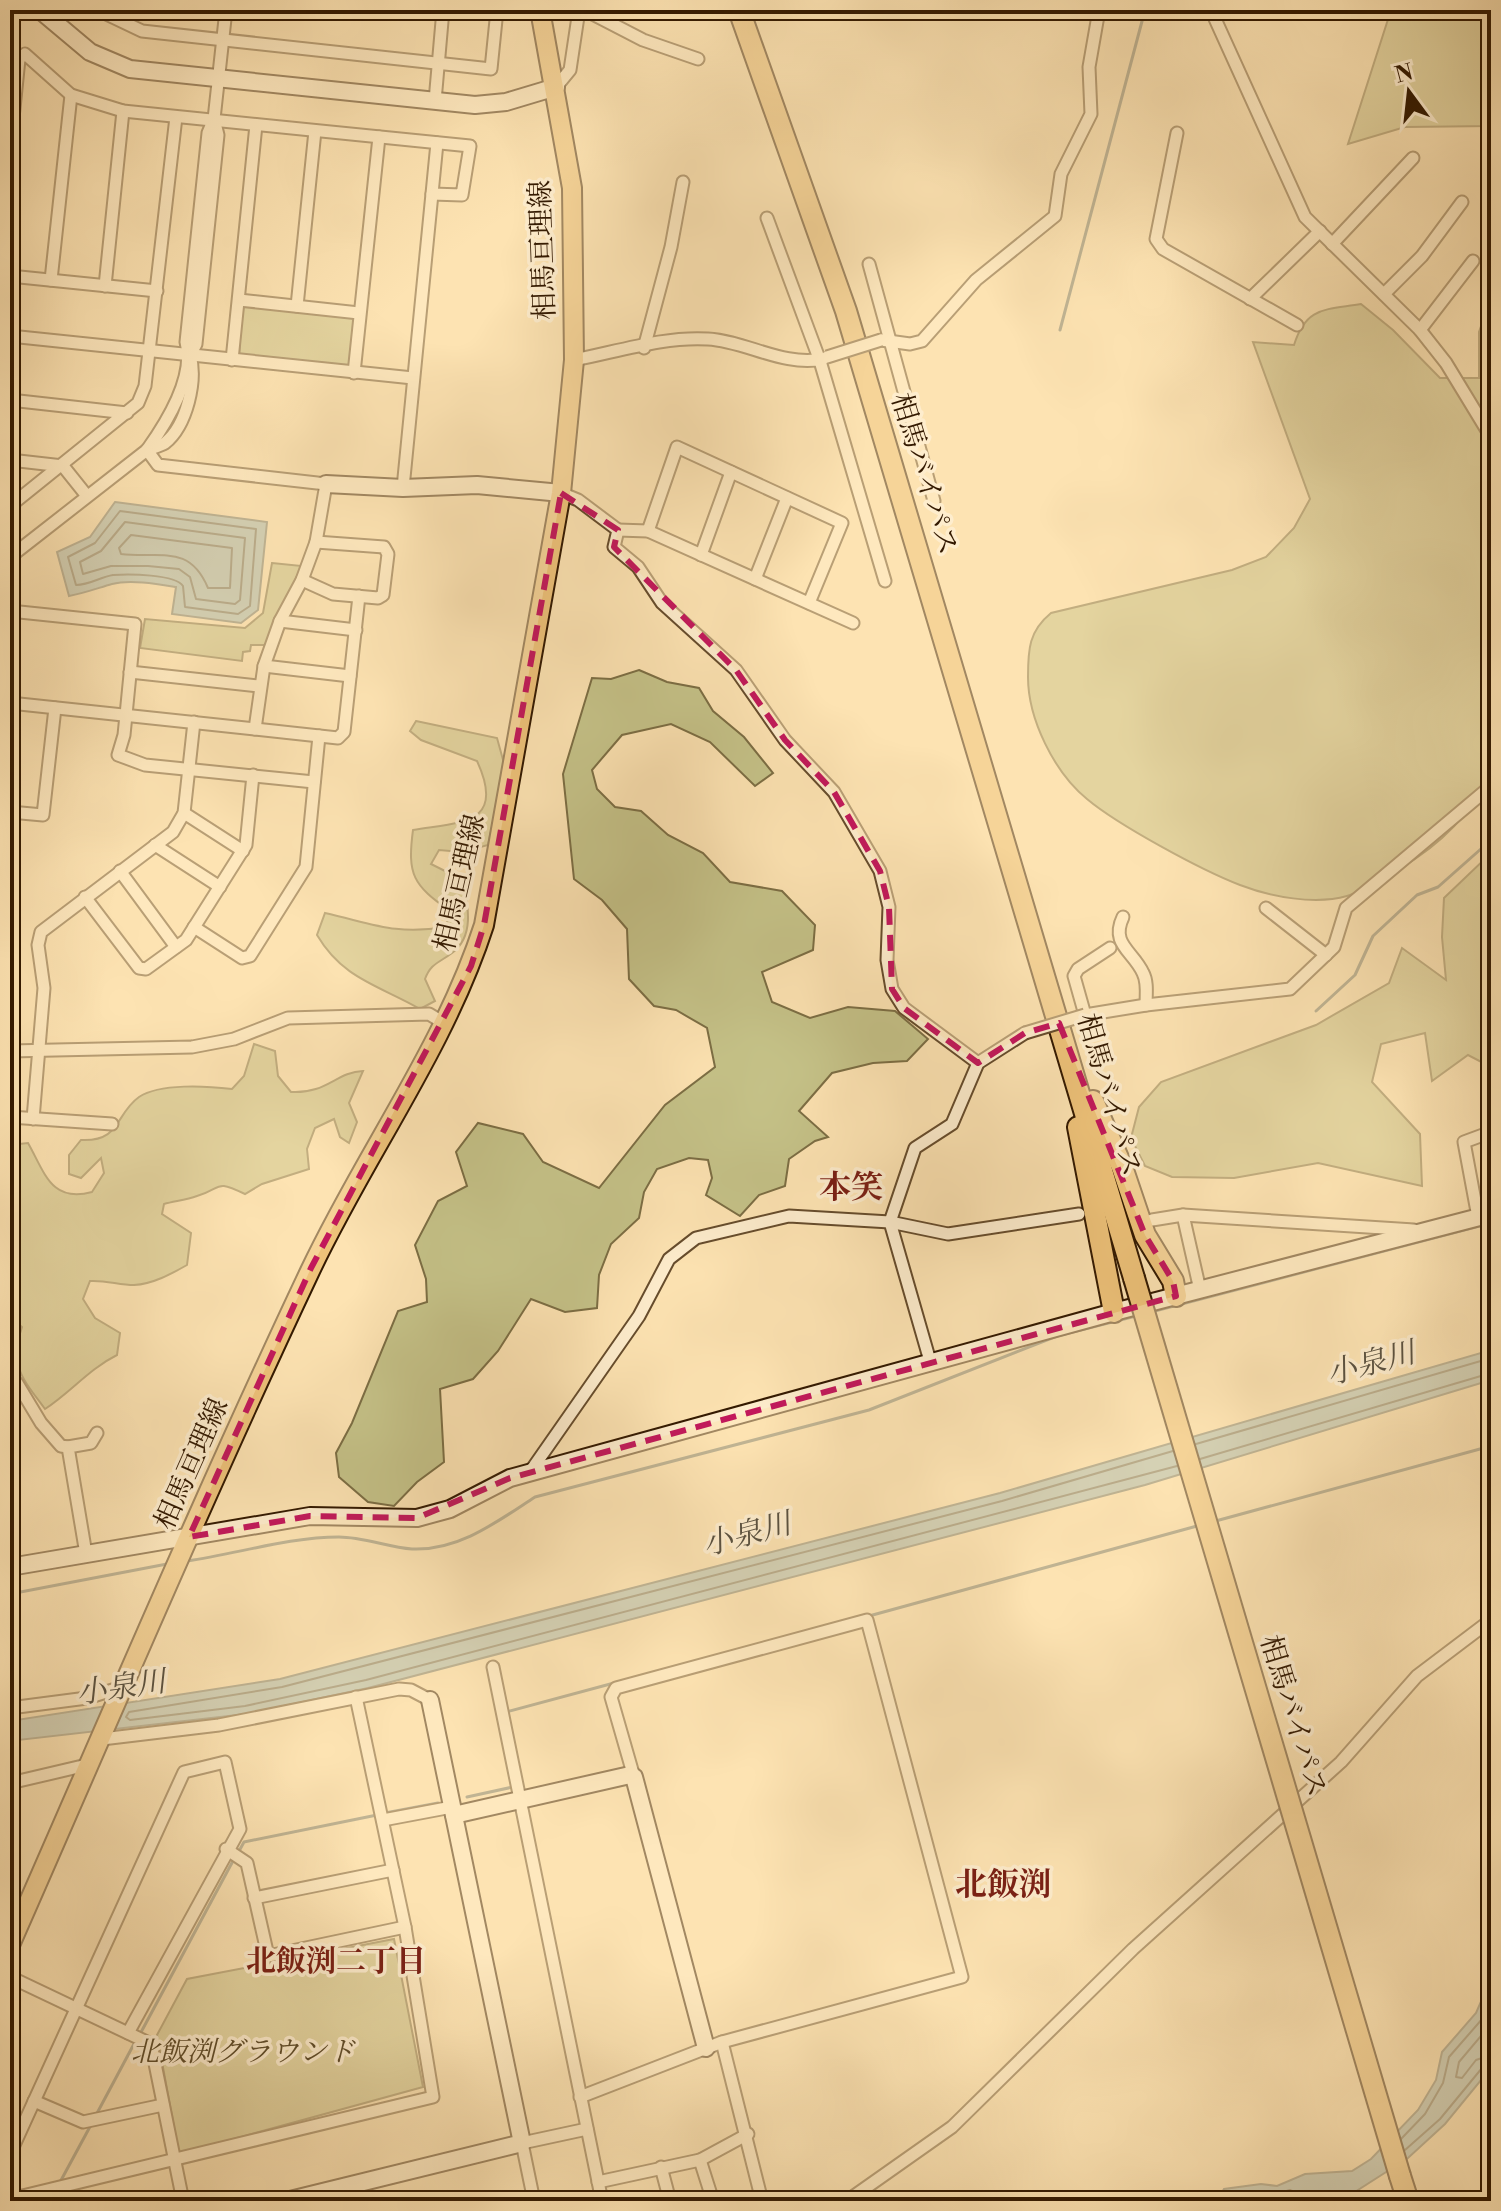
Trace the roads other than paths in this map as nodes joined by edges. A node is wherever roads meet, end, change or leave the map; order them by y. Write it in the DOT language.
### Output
graph roads {
  1 [pos="40,10"];
  2 [pos="98,10"];
  3 [pos="226,10"];
  4 [pos="443,10"];
  5 [pos="497,10"];
  6 [pos="540,10"];
  7 [pos="579,10"];
  8 [pos="585,10"];
  9 [pos="739,10"];
  10 [pos="1099,10"];
  11 [pos="1211,10"];
  12 [pos="223,40"];
  13 [pos="698,59"];
  14 [pos="438,62"];
  15 [pos="219,79"];
  16 [pos="556,87"];
  17 [pos="71,95"];
  18 [pos="435,101"];
  19 [pos="123,111"];
  20 [pos="176,117"];
  21 [pos="214,119"];
  22 [pos="256,125"];
  23 [pos="315,131"];
  24 [pos="1177,133"];
  25 [pos="379,137"];
  26 [pos="437,143"];
  27 [pos="10,148"];
  28 [pos="1413,158"];
  29 [pos="683,182"];
  30 [pos="432,194"];
  31 [pos="1462,202"];
  32 [pos="767,218"];
  33 [pos="1320,231"];
  34 [pos="1332,244"];
  35 [pos="1473,261"];
  36 [pos="869,264"];
  37 [pos="10,276"];
  38 [pos="51,280"];
  39 [pos="105,286"];
  40 [pos="157,291"];
  41 [pos="1384,294"];
  42 [pos="1250,299"];
  43 [pos="239,300"];
  44 [pos="297,306"];
  45 [pos="359,313"];
  46 [pos="1297,325"];
  47 [pos="1420,330"];
  48 [pos="10,336"];
  49 [pos="885,339"];
  50 [pos="644,348"];
  51 [pos="152,350"];
  52 [pos="190,355"];
  53 [pos="824,359"];
  54 [pos="232,360"];
  55 [pos="574,360"];
  56 [pos="354,373"];
  57 [pos="413,378"];
  58 [pos="10,400"];
  59 [pos="127,413"];
  60 [pos="1491,437"];
  61 [pos="147,450"];
  62 [pos="10,460"];
  63 [pos="63,466"];
  64 [pos="731,472"];
  65 [pos="326,484"];
  66 [pos="403,488"];
  67 [pos="561,493"];
  68 [pos="87,496"];
  69 [pos="787,498"];
  70 [pos="934,501"];
  71 [pos="10,506"];
  72 [pos="864,512"];
  73 [pos="842,523"];
  74 [pos="618,530"];
  75 [pos="648,531"];
  76 [pos="316,542"];
  77 [pos="701,555"];
  78 [pos="10,557"];
  79 [pos="755,579"];
  80 [pos="302,580"];
  81 [pos="885,581"];
  82 [pos="359,596"];
  83 [pos="809,603"];
  84 [pos="10,611"];
  85 [pos="280,621"];
  86 [pos="853,623"];
  87 [pos="356,630"];
  88 [pos="264,666"];
  89 [pos="130,672"];
  90 [pos="350,676"];
  91 [pos="259,686"];
  92 [pos="10,703"];
  93 [pos="55,708"];
  94 [pos="126,716"];
  95 [pos="194,722"];
  96 [pos="255,729"];
  97 [pos="319,736"];
  98 [pos="189,769"];
  99 [pos="253,775"];
  100 [pos="314,782"];
  101 [pos="1491,786"];
  102 [pos="10,812"];
  103 [pos="184,813"];
  104 [pos="155,845"];
  105 [pos="243,851"];
  106 [pos="120,871"];
  107 [pos="220,887"];
  108 [pos="85,897"];
  109 [pos="1266,908"];
  110 [pos="1123,917"];
  111 [pos="194,927"];
  112 [pos="176,947"];
  113 [pos="1110,948"];
  114 [pos="1326,955"];
  115 [pos="1146,1005"];
  116 [pos="1085,1015"];
  117 [pos="444,1023"];
  118 [pos="1063,1035"];
  119 [pos="10,1051"];
  120 [pos="38,1053"];
  121 [pos="978,1063"];
  122 [pos="10,1117"];
  123 [pos="33,1119"];
  124 [pos="112,1124"];
  125 [pos="1491,1132"];
  126 [pos="1079,1214"];
  127 [pos="1183,1215"];
  128 [pos="1484,1216"];
  129 [pos="1152,1220"];
  130 [pos="890,1222"];
  131 [pos="1426,1230"];
  132 [pos="1200,1290"];
  133 [pos="1176,1296"];
  134 [pos="1114,1312"];
  135 [pos="930,1361"];
  136 [pos="17,1383"];
  137 [pos="97,1433"];
  138 [pos="68,1447"];
  139 [pos="530,1472"];
  140 [pos="189,1537"];
  141 [pos="86,1554"];
  142 [pos="10,1567"];
  143 [pos="1491,1620"];
  144 [pos="493,1667"];
  145 [pos="120,1692"];
  146 [pos="356,1697"];
  147 [pos="430,1700"];
  148 [pos="10,1708"];
  149 [pos="103,1737"];
  150 [pos="91,1764"];
  151 [pos="634,1777"];
  152 [pos="10,1783"];
  153 [pos="522,1801"];
  154 [pos="453,1811"];
  155 [pos="382,1816"];
  156 [pos="232,1853"];
  157 [pos="393,1870"];
  158 [pos="254,1898"];
  159 [pos="17,1908"];
  160 [pos="405,1927"];
  161 [pos="10,1945"];
  162 [pos="10,1977"];
  163 [pos="75,2008"];
  164 [pos="134,2036"];
  165 [pos="714,2045"];
  166 [pos="580,2097"];
  167 [pos="34,2101"];
  168 [pos="163,2105"];
  169 [pos="587,2129"];
  170 [pos="748,2134"];
  171 [pos="522,2143"];
  172 [pos="10,2154"];
  173 [pos="700,2160"];
  174 [pos="174,2161"];
  175 [pos="661,2167"];
  176 [pos="598,2182"];
  177 [pos="323,2197"];
  178 [pos="10,2199"];
  179 [pos="183,2201"];
  180 [pos="286,2201"];
  181 [pos="534,2201"];
  182 [pos="602,2201"];
  183 [pos="670,2201"];
  184 [pos="713,2201"];
  185 [pos="762,2201"];
  186 [pos="847,2201"];
  187 [pos="1408,2201"];
  1 -- 15 [label="street"];
  2 -- 12 [label="street"];
  3 -- 12 [label="street"];
  4 -- 14 [label="street"];
  5 -- 14 [label="street"];
  6 -- 16 [label="main road, 相馬亘理線"];
  7 -- 16 [label="street"];
  8 -- 13 [label="street"];
  9 -- 118 [label="highway, 相馬バイパス"];
  10 -- 49 [label="street"];
  11 -- 33 [label="street"];
  12 -- 14 [label="street"];
  12 -- 15 [label="street"];
  14 -- 18 [label="street"];
  15 -- 18 [label="street"];
  15 -- 21 [label="street"];
  16 -- 18 [label="street"];
  16 -- 55 [label="main road, 相馬亘理線"];
  17 -- 19 [label="street"];
  17 -- 27 [label="street"];
  17 -- 38 [label="street"];
  19 -- 20 [label="street"];
  19 -- 39 [label="street"];
  20 -- 21 [label="street"];
  20 -- 40 [label="street"];
  21 -- 22 [label="street"];
  21 -- 52 [label="street"];
  22 -- 23 [label="street"];
  22 -- 43 [label="street"];
  23 -- 25 [label="street"];
  23 -- 44 [label="street"];
  24 -- 42 [label="street"];
  25 -- 26 [label="street"];
  25 -- 45 [label="street"];
  26 -- 30 [label="street"];
  26 -- 30 [label="street"];
  28 -- 34 [label="street"];
  29 -- 50 [label="street"];
  30 -- 57 [label="street"];
  31 -- 41 [label="street"];
  32 -- 53 [label="street"];
  33 -- 34 [label="street"];
  33 -- 42 [label="street"];
  34 -- 41 [label="street"];
  35 -- 47 [label="street"];
  36 -- 49 [label="street"];
  37 -- 38 [label="street"];
  38 -- 39 [label="street"];
  39 -- 40 [label="street"];
  40 -- 51 [label="street"];
  41 -- 47 [label="street"];
  42 -- 46 [label="street"];
  43 -- 44 [label="street"];
  43 -- 54 [label="street"];
  44 -- 45 [label="street"];
  45 -- 56 [label="street"];
  47 -- 60 [label="street"];
  48 -- 51 [label="street"];
  49 -- 53 [label="street, bridge"];
  49 -- 70 [label="street"];
  50 -- 53 [label="street"];
  50 -- 55 [label="street"];
  51 -- 52 [label="street"];
  51 -- 59 [label="street"];
  52 -- 54 [label="street"];
  52 -- 61 [label="street"];
  53 -- 72 [label="street"];
  54 -- 56 [label="street"];
  55 -- 67 [label="main road, 相馬亘理線"];
  56 -- 57 [label="street"];
  57 -- 66 [label="street"];
  58 -- 59 [label="street"];
  59 -- 63 [label="street"];
  61 -- 65 [label="street"];
  61 -- 68 [label="street"];
  62 -- 63 [label="street"];
  63 -- 68 [label="street"];
  63 -- 71 [label="street"];
  64 -- 69 [label="street"];
  64 -- 75 [label="street"];
  64 -- 77 [label="street"];
  65 -- 66 [label="street"];
  65 -- 76 [label="street"];
  66 -- 67 [label="street"];
  67 -- 74 [label="street"];
  67 -- 117 [label="main road, 相馬亘理線"];
  68 -- 78 [label="street"];
  69 -- 73 [label="street"];
  69 -- 79 [label="street"];
  72 -- 73 [label="street"];
  72 -- 81 [label="street"];
  73 -- 83 [label="street"];
  74 -- 75 [label="street"];
  74 -- 121 [label="street"];
  75 -- 77 [label="street"];
  76 -- 80 [label="street"];
  76 -- 82 [label="street"];
  77 -- 79 [label="street"];
  79 -- 83 [label="street"];
  80 -- 82 [label="street"];
  80 -- 85 [label="street"];
  82 -- 87 [label="street"];
  83 -- 86 [label="street"];
  84 -- 89 [label="street"];
  85 -- 87 [label="street"];
  85 -- 88 [label="street"];
  87 -- 90 [label="street"];
  88 -- 90 [label="street"];
  88 -- 91 [label="street"];
  89 -- 91 [label="street"];
  89 -- 94 [label="street"];
  90 -- 97 [label="street"];
  91 -- 96 [label="street"];
  92 -- 93 [label="street"];
  93 -- 94 [label="street"];
  93 -- 102 [label="street"];
  94 -- 95 [label="street"];
  94 -- 98 [label="street"];
  95 -- 96 [label="street"];
  95 -- 98 [label="street"];
  96 -- 97 [label="street"];
  97 -- 100 [label="street"];
  98 -- 99 [label="street"];
  98 -- 103 [label="street"];
  99 -- 100 [label="street"];
  99 -- 105 [label="street"];
  100 -- 111 [label="street"];
  101 -- 114 [label="street"];
  103 -- 104 [label="street"];
  103 -- 105 [label="street"];
  104 -- 106 [label="street"];
  104 -- 107 [label="street"];
  105 -- 107 [label="street"];
  106 -- 108 [label="street"];
  106 -- 112 [label="street"];
  107 -- 111 [label="street"];
  108 -- 112 [label="street"];
  108 -- 120 [label="street"];
  109 -- 114 [label="street"];
  110 -- 115 [label="street"];
  111 -- 112 [label="street"];
  113 -- 116 [label="street"];
  114 -- 115 [label="street"];
  115 -- 116 [label="street"];
  116 -- 121 [label="street, bridge"];
  117 -- 120 [label="street"];
  117 -- 140 [label="main road, 相馬亘理線"];
  118 -- 133 [label="highway"];
  118 -- 134 [label="highway"];
  118 -- 187 [label="highway, 相馬バイパス, bridge"];
  119 -- 120 [label="street"];
  120 -- 123 [label="street"];
  121 -- 130 [label="street"];
  122 -- 123 [label="street"];
  123 -- 124 [label="street"];
  125 -- 128 [label="street"];
  126 -- 130 [label="street"];
  127 -- 129 [label="street"];
  127 -- 131 [label="street"];
  127 -- 132 [label="street"];
  128 -- 131 [label="street"];
  130 -- 135 [label="street"];
  130 -- 139 [label="street"];
  131 -- 132 [label="street"];
  132 -- 133 [label="street"];
  133 -- 134 [label="street"];
  134 -- 135 [label="street"];
  135 -- 139 [label="street"];
  136 -- 138 [label="street"];
  137 -- 138 [label="street"];
  138 -- 141 [label="street"];
  139 -- 140 [label="street"];
  140 -- 141 [label="street"];
  140 -- 145 [label="main road, 相馬亘理線"];
  141 -- 142 [label="street"];
  143 -- 186 [label="street"];
  144 -- 153 [label="street"];
  145 -- 148 [label="street"];
  145 -- 149 [label="main road, 相馬亘理線"];
  146 -- 147 [label="street"];
  146 -- 149 [label="street"];
  146 -- 155 [label="street"];
  147 -- 154 [label="street"];
  149 -- 150 [label="main road, 相馬亘理線"];
  150 -- 152 [label="street"];
  150 -- 159 [label="main road, 相馬亘理線"];
  151 -- 153 [label="street"];
  151 -- 165 [label="street"];
  151 -- 165 [label="street"];
  153 -- 154 [label="street"];
  153 -- 166 [label="street"];
  154 -- 155 [label="street"];
  154 -- 171 [label="street"];
  155 -- 157 [label="street"];
  156 -- 158 [label="street"];
  156 -- 163 [label="street"];
  156 -- 164 [label="street"];
  157 -- 158 [label="street"];
  157 -- 160 [label="street"];
  158 -- 160 [label="street"];
  159 -- 161 [label="main road, 相馬亘理線"];
  160 -- 174 [label="street"];
  162 -- 163 [label="street"];
  163 -- 164 [label="street"];
  163 -- 167 [label="street"];
  164 -- 168 [label="street"];
  165 -- 166 [label="street"];
  165 -- 170 [label="street"];
  166 -- 169 [label="street"];
  167 -- 168 [label="street"];
  167 -- 172 [label="street"];
  168 -- 174 [label="street"];
  169 -- 171 [label="street"];
  169 -- 176 [label="street"];
  170 -- 173 [label="street"];
  170 -- 185 [label="street"];
  171 -- 177 [label="street"];
  171 -- 181 [label="street"];
  173 -- 175 [label="street"];
  173 -- 184 [label="street"];
  174 -- 178 [label="street"];
  174 -- 179 [label="street"];
  175 -- 176 [label="street"];
  175 -- 183 [label="street"];
  176 -- 182 [label="street"];
  177 -- 180 [label="street"];
}
